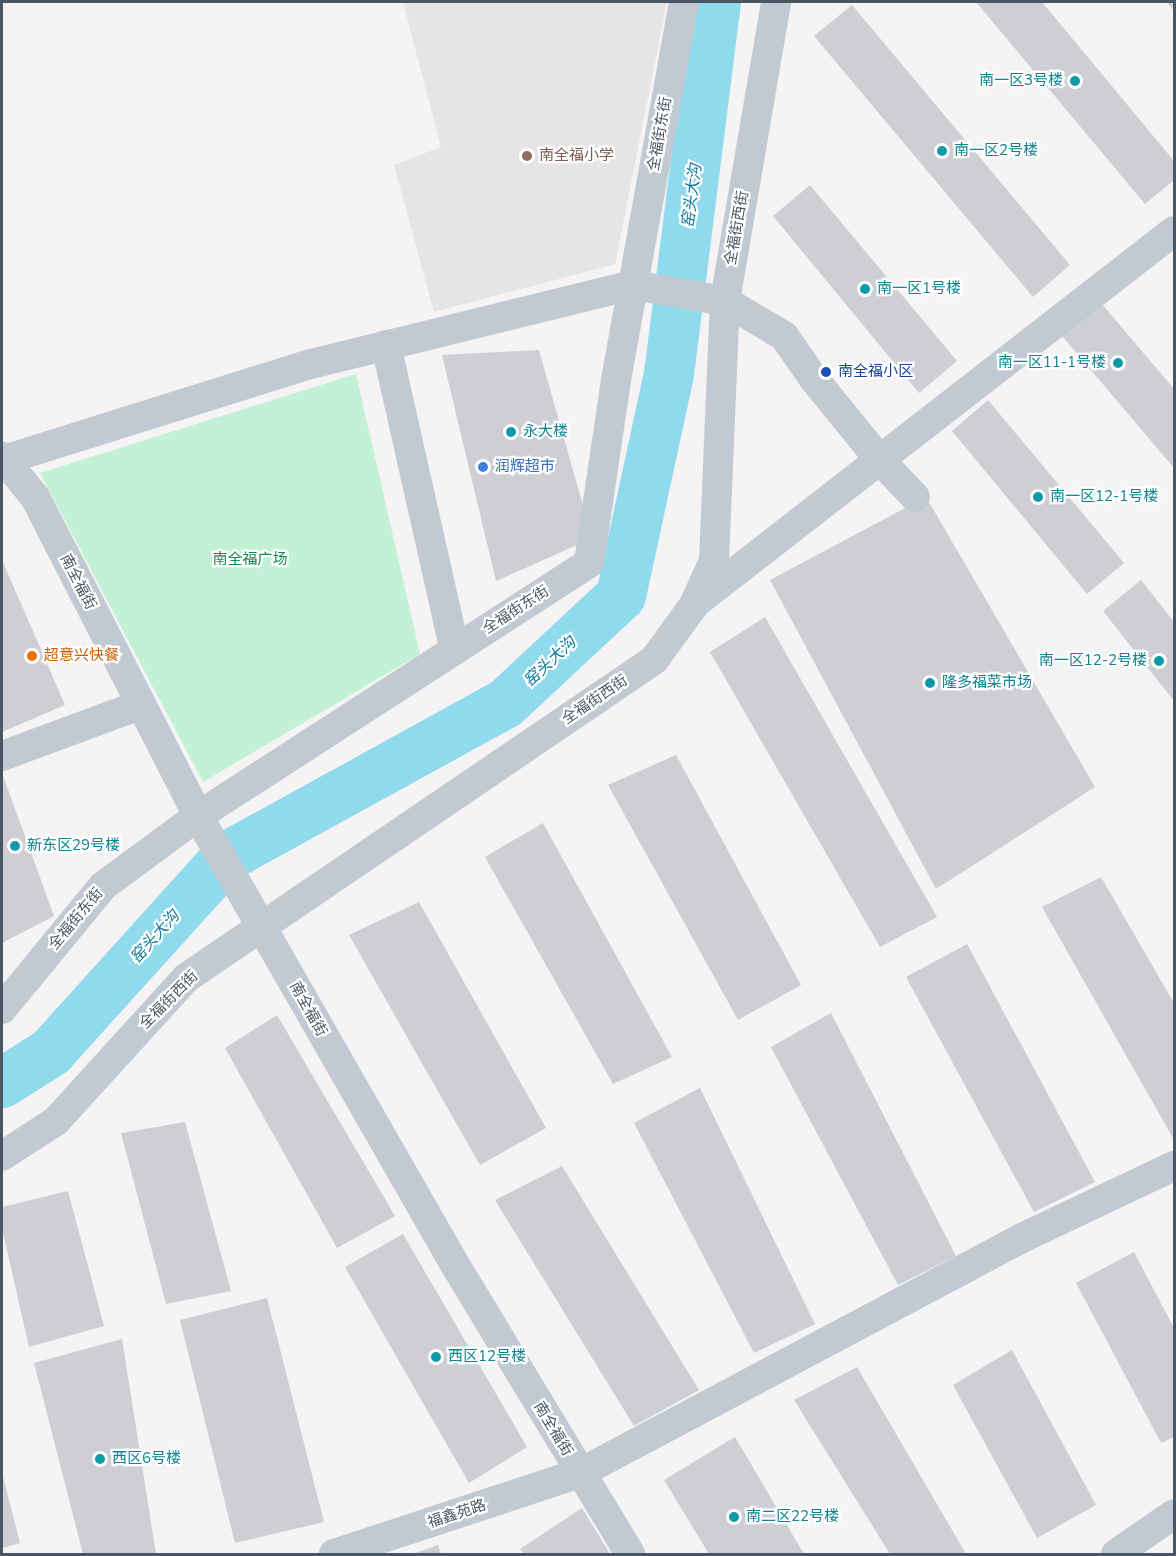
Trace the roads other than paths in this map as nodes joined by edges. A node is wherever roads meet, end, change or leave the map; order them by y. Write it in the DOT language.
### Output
graph roads {
  1 [pos="684,2"];
  2 [pos="776,2"];
  3 [pos="1174,231"];
  4 [pos="633,285"];
  5 [pos="725,301"];
  6 [pos="386,345"];
  7 [pos="879,459"];
  8 [pos="2,460"];
  9 [pos="915,496"];
  10 [pos="694,605"];
  11 [pos="455,650"];
  12 [pos="140,705"];
  13 [pos="2,756"];
  14 [pos="198,816"];
  15 [pos="263,925"];
  16 [pos="2,1009"];
  17 [pos="2,1156"];
  18 [pos="1174,1166"];
  19 [pos="580,1473"];
  20 [pos="1174,1514"];
  21 [pos="334,1554"];
  22 [pos="630,1554"];
  23 [pos="1116,1554"];
  1 -- 4 [label="street, 全福街东街"];
  2 -- 5 [label="street, 全福街西街"];
  3 -- 7 [label="street"];
  4 -- 5 [label="street"];
  4 -- 6 [label="street"];
  4 -- 11 [label="street, 全福街东街"];
  5 -- 7 [label="street"];
  5 -- 10 [label="street, 全福街西街"];
  6 -- 8 [label="street"];
  6 -- 11 [label="street"];
  7 -- 9 [label="street"];
  7 -- 10 [label="street"];
  8 -- 12 [label="street, 南全福街"];
  10 -- 15 [label="street, 全福街西街"];
  11 -- 14 [label="street, 全福街东街"];
  12 -- 13 [label="street"];
  12 -- 14 [label="street, 南全福街"];
  14 -- 15 [label="street, 南全福街"];
  14 -- 16 [label="street, 全福街东街"];
  15 -- 17 [label="street, 全福街西街"];
  15 -- 19 [label="street, 南全福街"];
  18 -- 19 [label="street, 福鑫苑路"];
  19 -- 21 [label="street, 福鑫苑路"];
  19 -- 22 [label="street, 南全福街"];
  20 -- 23 [label="street"];
}
